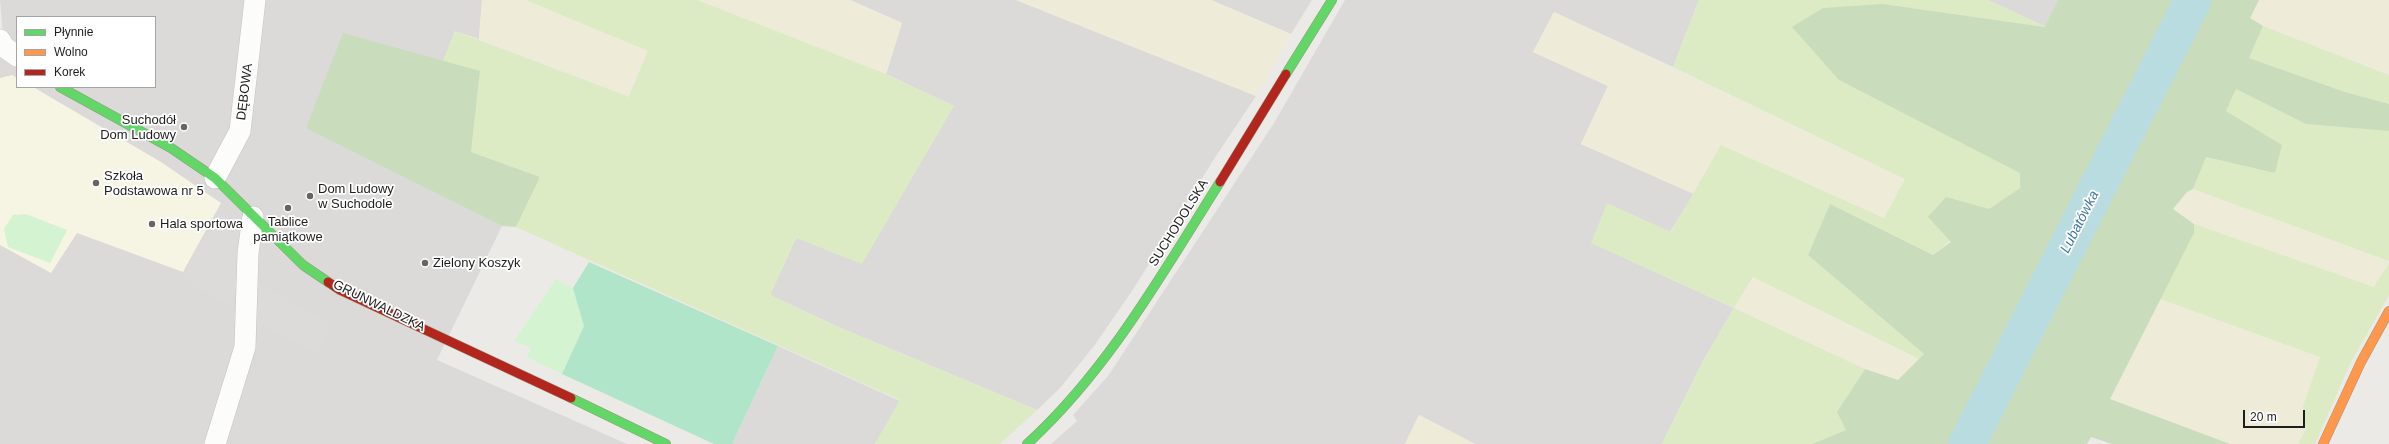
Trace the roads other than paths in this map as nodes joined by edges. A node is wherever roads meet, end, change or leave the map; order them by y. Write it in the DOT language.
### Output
graph roads {
  1 [pos="255,0"];
  2 [pos="1332,0"];
  3 [pos="62,88"];
  4 [pos="215,178"];
  5 [pos="253,217"];
  6 [pos="2389,311"];
  7 [pos="215,444"];
  8 [pos="666,444"];
  9 [pos="1027,444"];
  10 [pos="2323,444"];
  1 -- 4 [label="street, DĘBOWA"];
  2 -- 9 [label="street, SUCHODOLSKA"];
  3 -- 4 [label="street, GRUNWALDZKA"];
  4 -- 5 [label="street, GRUNWALDZKA"];
  5 -- 7 [label="street"];
  5 -- 8 [label="street, GRUNWALDZKA"];
  6 -- 10 [label="street"];
}
